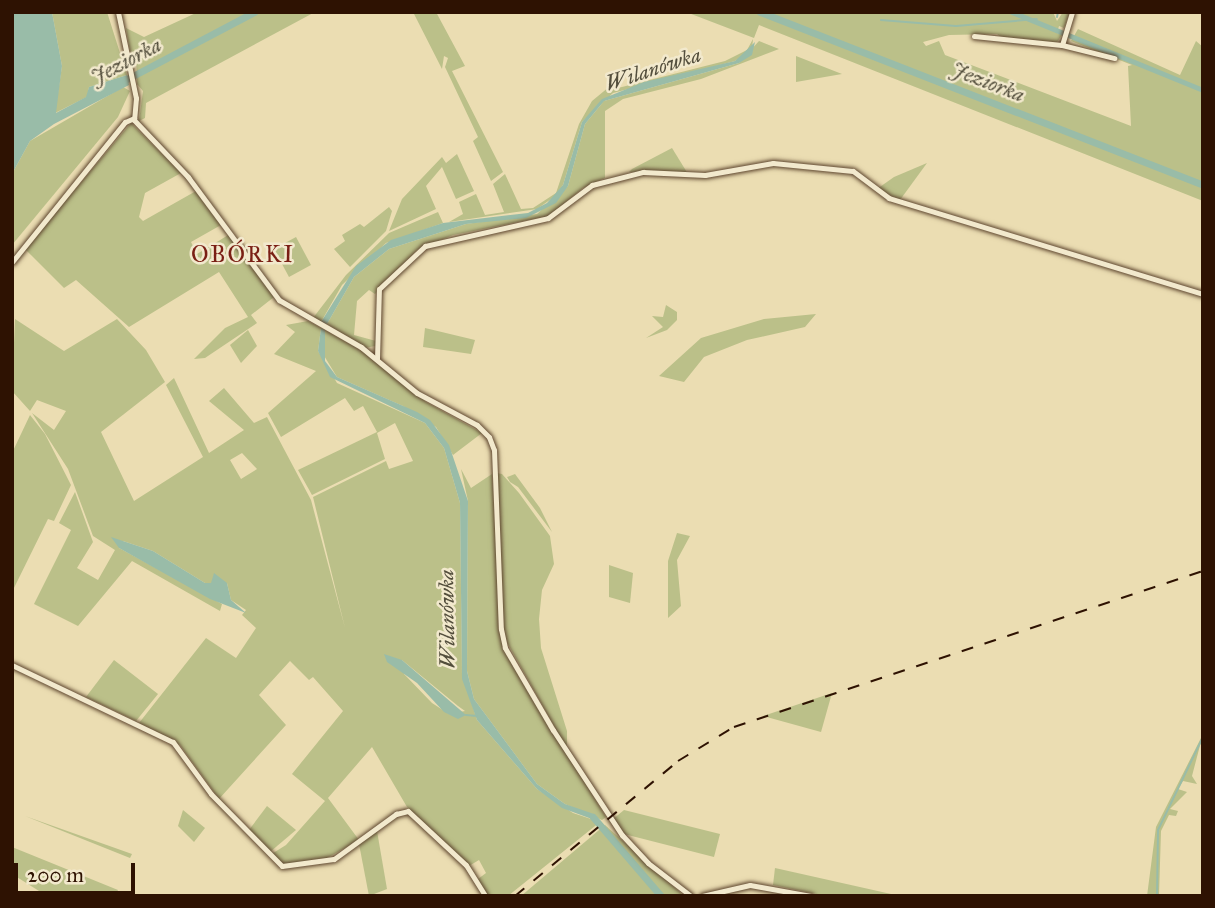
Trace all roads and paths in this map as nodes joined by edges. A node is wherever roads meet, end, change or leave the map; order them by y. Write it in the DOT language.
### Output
graph roads {
  1 [pos="118,12"];
  2 [pos="1072,12"];
  3 [pos="974,36"];
  4 [pos="1063,42"];
  5 [pos="1114,58"];
  6 [pos="134,118"];
  7 [pos="12,262"];
  8 [pos="1203,294"];
  9 [pos="377,359"];
  10 [pos="12,665"];
  11 [pos="485,896"];
  12 [pos="691,896"];
  13 [pos="704,896"];
  14 [pos="811,896"];
  1 -- 6 [label="street"];
  2 -- 4 [label="street"];
  3 -- 4 [label="street"];
  4 -- 5 [label="street"];
  6 -- 7 [label="street"];
  6 -- 9 [label="street"];
  8 -- 9 [label="street"];
  9 -- 12 [label="street"];
  10 -- 11 [label="street"];
  13 -- 14 [label="street"];
}
